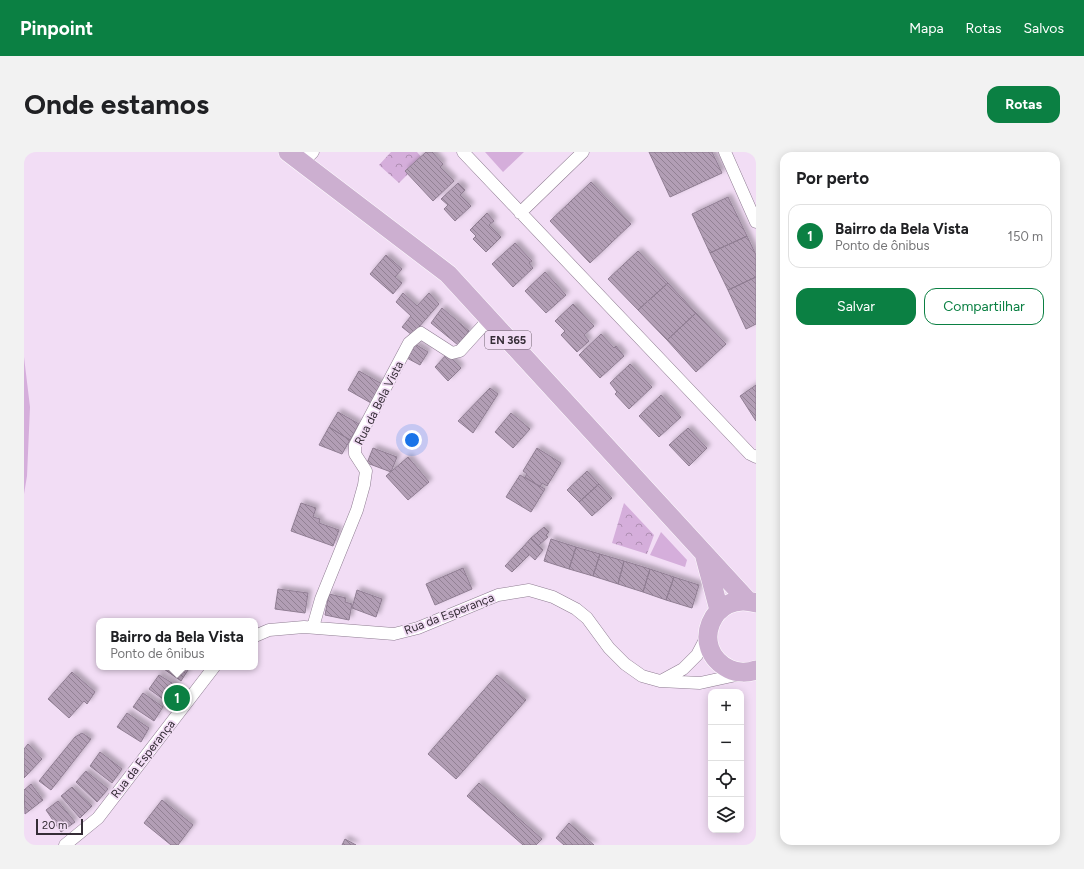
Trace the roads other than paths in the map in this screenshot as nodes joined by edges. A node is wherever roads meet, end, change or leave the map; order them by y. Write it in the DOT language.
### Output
graph roads {
  1 [pos="463,152"];
  2 [pos="583,152"];
  3 [pos="725,152"];
  4 [pos="301,156"];
  5 [pos="520,213"];
  6 [pos="756,222"];
  7 [pos="489,319"];
  8 [pos="756,457"];
  9 [pos="704,554"];
  10 [pos="752,602"];
  11 [pos="719,610"];
  12 [pos="313,628"];
  13 [pos="258,635"];
  14 [pos="707,636"];
  15 [pos="212,670"];
  16 [pos="753,671"];
  17 [pos="660,681"];
  18 [pos="65,845"];
  1 -- 5 [label="street"];
  2 -- 5 [label="street"];
  3 -- 6 [label="street"];
  4 -- 7 [label="main road, EN 365"];
  5 -- 8 [label="street"];
  7 -- 9 [label="main road, EN 365"];
  7 -- 12 [label="street, Rua da Bela Vista"];
  9 -- 10 [label="main road"];
  9 -- 11 [label="main road"];
  10 -- 11 [label="main road"];
  11 -- 14 [label="main road"];
  12 -- 13 [label="street, Rua da Esperança"];
  12 -- 17 [label="street, Rua da Esperança"];
  14 -- 16 [label="main road"];
  14 -- 17 [label="street"];
  15 -- 18 [label="street, Rua da Esperança"];
  16 -- 17 [label="street, Rua da Esperança"];
}
